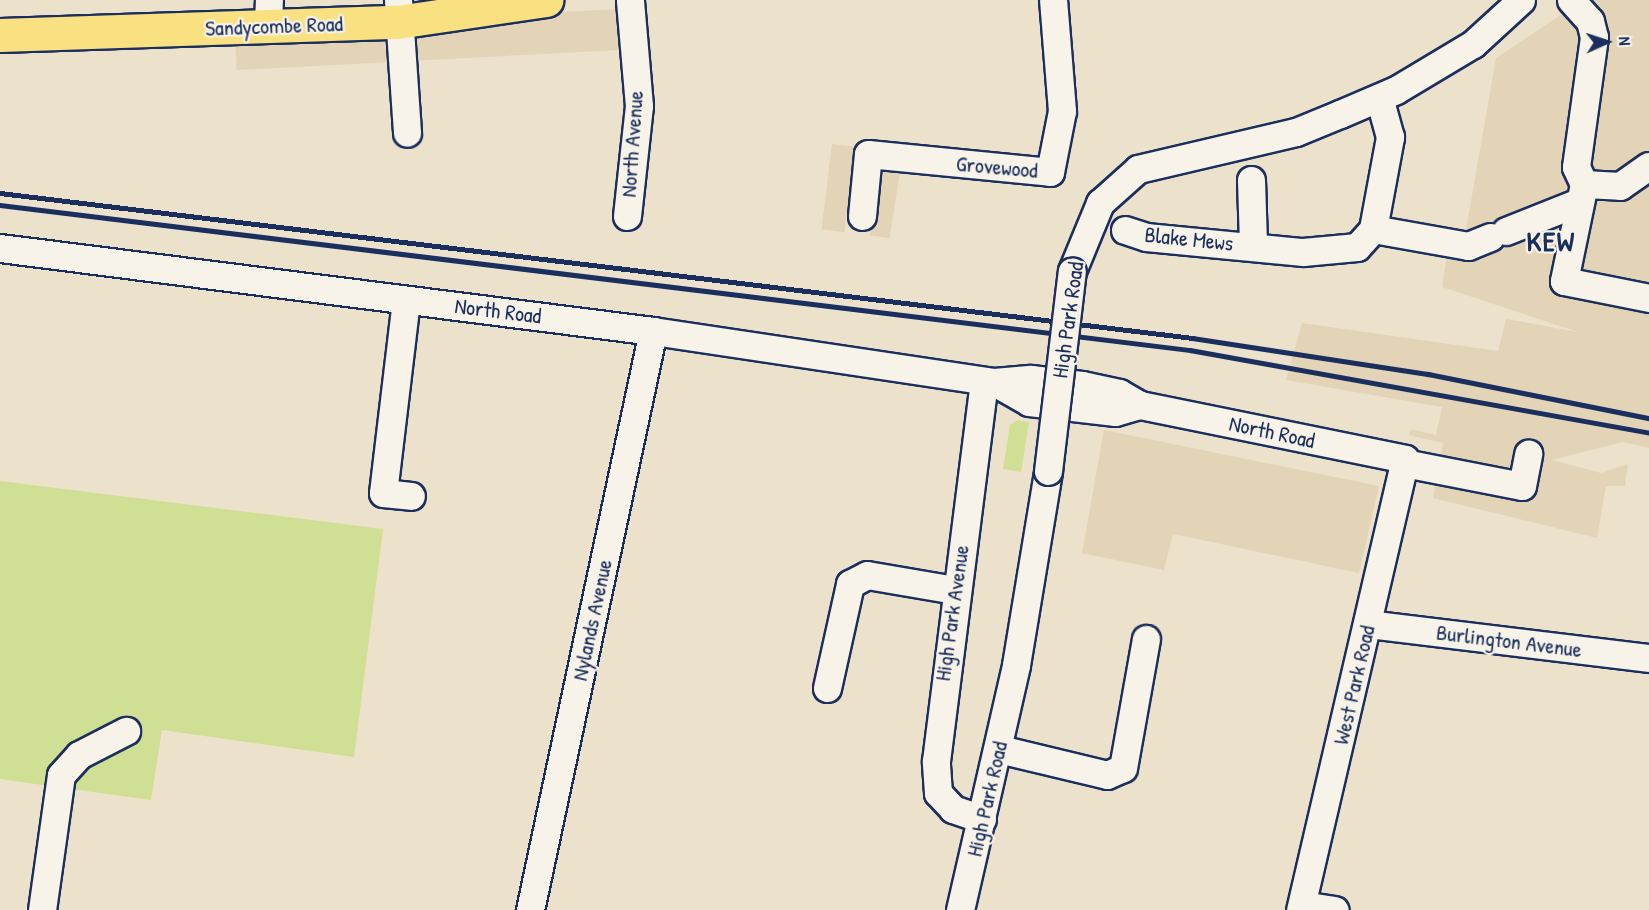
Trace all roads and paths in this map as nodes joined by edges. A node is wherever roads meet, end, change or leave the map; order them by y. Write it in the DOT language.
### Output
graph roads {
  1 [pos="546,0"];
  2 [pos="630,0"];
  3 [pos="1053,0"];
  4 [pos="1521,0"];
  5 [pos="1571,0"];
  6 [pos="398,11"];
  7 [pos="268,13"];
  8 [pos="0,35"];
  9 [pos="1379,97"];
  10 [pos="407,133"];
  11 [pos="1649,166"];
  12 [pos="1251,180"];
  13 [pos="1579,185"];
  14 [pos="627,216"];
  15 [pos="862,216"];
  16 [pos="1373,229"];
  17 [pos="1125,230"];
  18 [pos="1254,245"];
  19 [pos="0,248"];
  20 [pos="1649,298"];
  21 [pos="406,300"];
  22 [pos="653,331"];
  23 [pos="989,382"];
  24 [pos="1528,454"];
  25 [pos="1404,461"];
  26 [pos="411,496"];
  27 [pos="955,590"];
  28 [pos="1368,624"];
  29 [pos="1146,639"];
  30 [pos="1649,658"];
  31 [pos="827,688"];
  32 [pos="126,731"];
  33 [pos="999,749"];
  34 [pos="982,819"];
  35 [pos="1301,908"];
  36 [pos="42,910"];
  37 [pos="530,910"];
  38 [pos="960,910"];
  39 [pos="1335,910"];
  1 -- 6 [label="main road, Sandycombe Road"];
  2 -- 14 [label="street, North Avenue"];
  3 -- 15 [label="street, Grovewood"];
  4 -- 9 [label="street, High Park Road"];
  5 -- 13 [label="street"];
  6 -- 7 [label="main road, Sandycombe Road"];
  6 -- 10 [label="street"];
  7 -- 8 [label="main road, Sandycombe Road"];
  9 -- 16 [label="street"];
  9 -- 33 [label="street, High Park Road, bridge"];
  11 -- 13 [label="street"];
  12 -- 18 [label="street, Blake Mews"];
  13 -- 16 [label="street"];
  13 -- 20 [label="street"];
  16 -- 18 [label="street, Blake Mews"];
  17 -- 18 [label="street, Blake Mews"];
  19 -- 21 [label="street, North Road"];
  21 -- 22 [label="street, North Road"];
  21 -- 26 [label="street"];
  22 -- 23 [label="street, North Road"];
  22 -- 37 [label="street, Nylands Avenue"];
  23 -- 25 [label="street, North Road"];
  23 -- 27 [label="street, High Park Avenue"];
  24 -- 25 [label="street, North Road"];
  25 -- 28 [label="street, West Park Road"];
  27 -- 31 [label="street"];
  27 -- 34 [label="street, High Park Avenue"];
  28 -- 30 [label="street, Burlington Avenue"];
  28 -- 35 [label="street, West Park Road"];
  29 -- 33 [label="street"];
  32 -- 36 [label="street"];
  33 -- 34 [label="street, High Park Road"];
  34 -- 38 [label="street, High Park Road"];
  35 -- 39 [label="street"];
}
